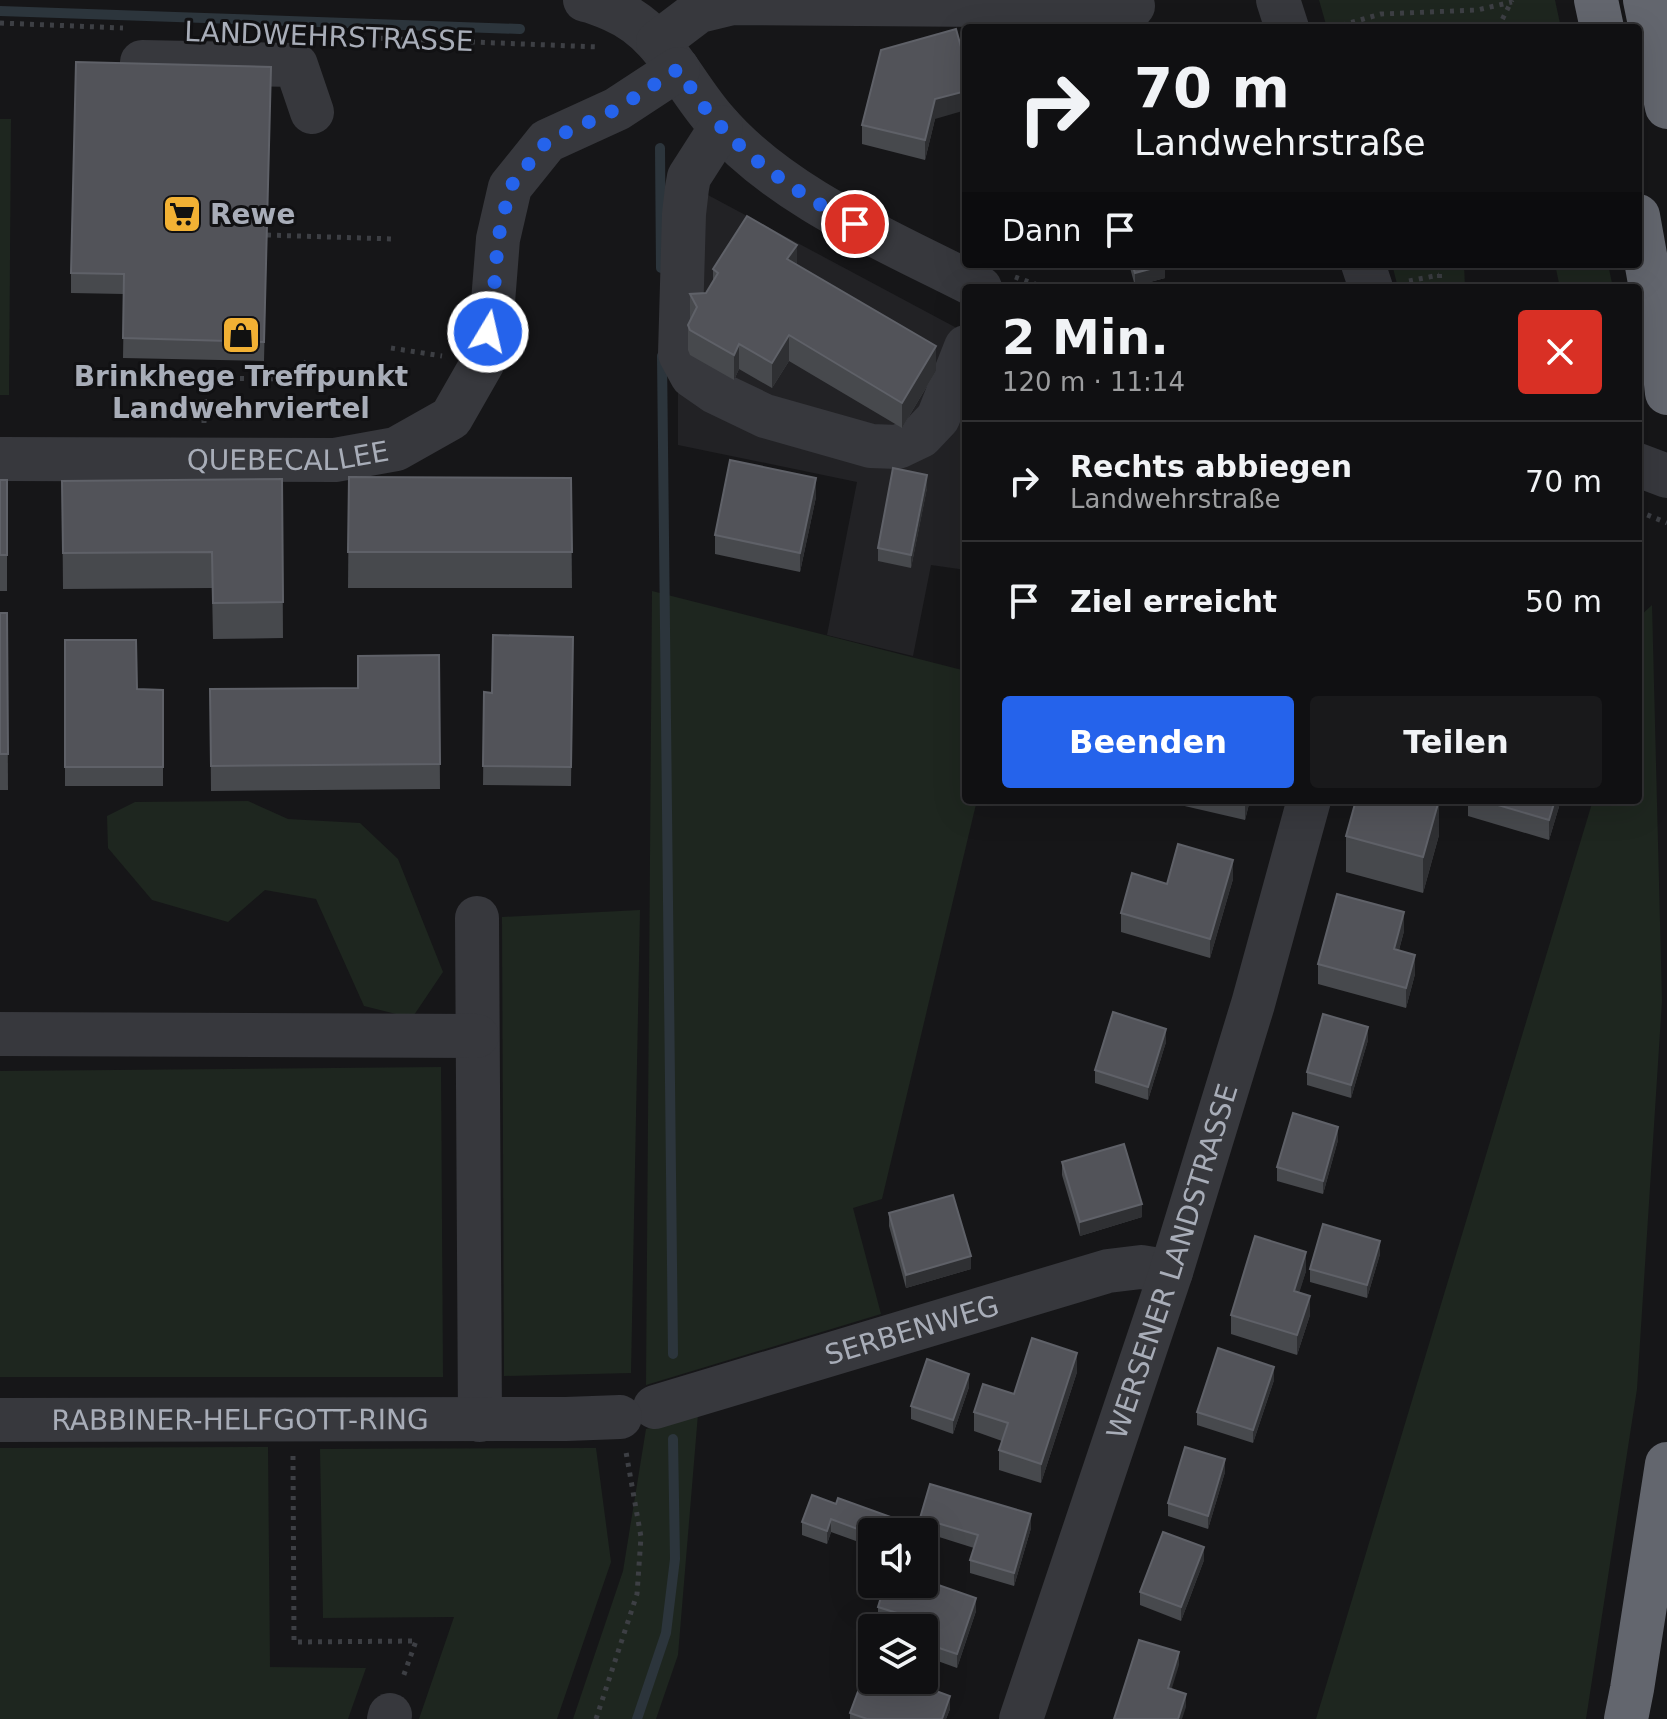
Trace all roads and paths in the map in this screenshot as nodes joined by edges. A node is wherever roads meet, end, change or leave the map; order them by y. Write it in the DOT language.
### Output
graph roads {
  1 [pos="585,0"];
  2 [pos="1278,0"];
  3 [pos="1596,0"];
  4 [pos="1645,0"];
  5 [pos="1512,1"];
  6 [pos="1133,6"];
  7 [pos="0,23"];
  8 [pos="1286,24"];
  9 [pos="1346,24"];
  10 [pos="1500,24"];
  11 [pos="1601,24"];
  12 [pos="313,36"];
  13 [pos="134,45"];
  14 [pos="668,55"];
  15 [pos="1667,107"];
  16 [pos="312,112"];
  17 [pos="721,127"];
  18 [pos="267,235"];
  19 [pos="394,239"];
  20 [pos="1642,239"];
  21 [pos="972,284"];
  22 [pos="391,348"];
  23 [pos="962,357"];
  24 [pos="307,361"];
  25 [pos="483,362"];
  26 [pos="1665,374"];
  27 [pos="0,459"];
  28 [pos="204,460"];
  29 [pos="1642,467"];
  30 [pos="1667,476"];
  31 [pos="1642,513"];
  32 [pos="1667,523"];
  33 [pos="1308,804"];
  34 [pos="477,918"];
  35 [pos="0,1034"];
  36 [pos="477,1036"];
  37 [pos="1171,1272"];
  38 [pos="638,1412"];
  39 [pos="0,1420"];
  40 [pos="293,1420"];
  41 [pos="480,1420"];
  42 [pos="1667,1464"];
  43 [pos="390,1717"];
  44 [pos="596,1719"];
  45 [pos="1021,1719"];
  46 [pos="1626,1719"];
  1 -- 14 [label="street"];
  2 -- 8 [label="street"];
  3 -- 11 [label="highway"];
  4 -- 15 [label="highway"];
  5 -- 9 [label="path"];
  5 -- 10 [label="path"];
  6 -- 14 [label="street, QUEBECALLEE"];
  7 -- 13 [label="path"];
  12 -- 14 [label="path, LANDWEHRSTRASSE"];
  13 -- 16 [label="street"];
  14 -- 17 [label="street"];
  14 -- 25 [label="street, QUEBECALLEE"];
  17 -- 21 [label="street"];
  17 -- 23 [label="street"];
  18 -- 19 [label="path"];
  20 -- 26 [label="highway"];
  22 -- 25 [label="path"];
  24 -- 28 [label="path"];
  25 -- 28 [label="street, QUEBECALLEE"];
  27 -- 28 [label="street, QUEBECALLEE"];
  29 -- 30 [label="street"];
  31 -- 32 [label="path"];
  33 -- 37 [label="street, WERSENER LANDSTRASSE"];
  34 -- 36 [label="street"];
  35 -- 36 [label="street"];
  36 -- 41 [label="street"];
  37 -- 38 [label="street, SERBENWEG"];
  37 -- 45 [label="street, WERSENER LANDSTRASSE"];
  38 -- 41 [label="street, RABBINER-HELFGOTT-RING"];
  38 -- 44 [label="path"];
  39 -- 40 [label="street, RABBINER-HELFGOTT-RING"];
  40 -- 41 [label="street, RABBINER-HELFGOTT-RING"];
  40 -- 43 [label="path"];
  42 -- 46 [label="highway"];
}
